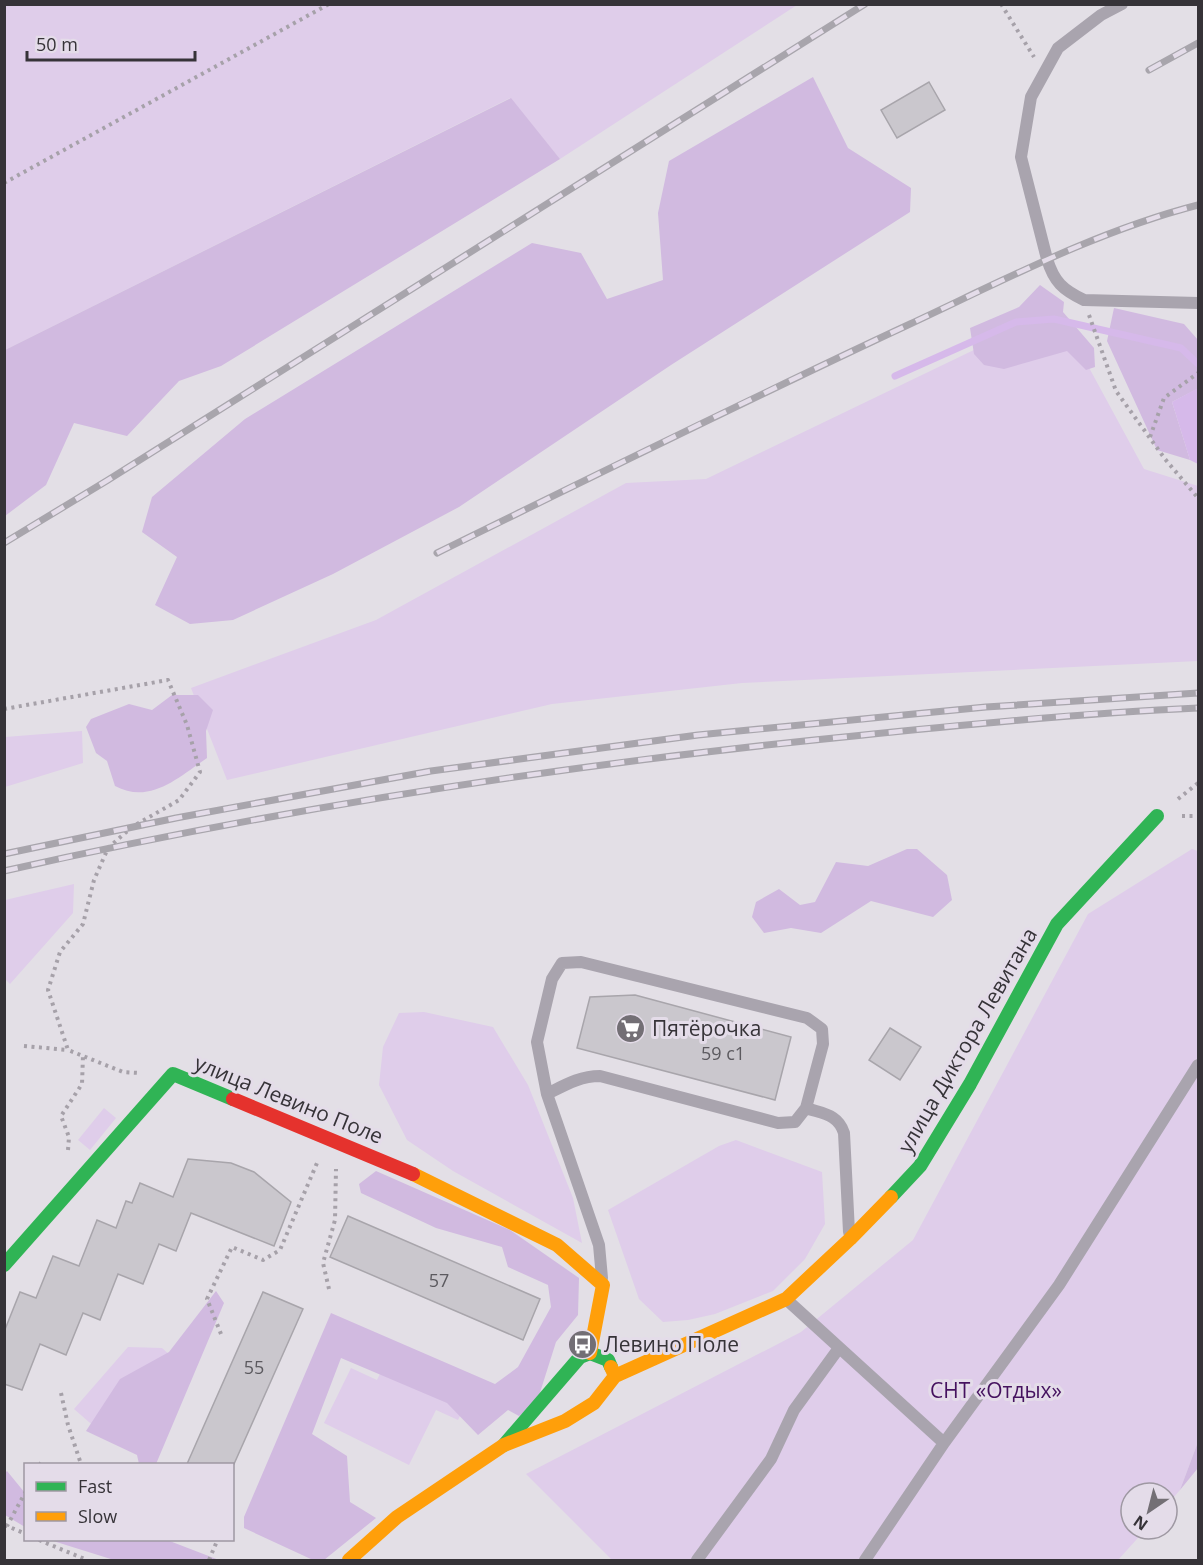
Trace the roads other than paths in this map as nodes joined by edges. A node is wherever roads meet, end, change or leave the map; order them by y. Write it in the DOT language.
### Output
graph roads {
  1 [pos="1122,4"];
  2 [pos="1198,303"];
  3 [pos="1157,816"];
  4 [pos="1198,1065"];
  5 [pos="547,1094"];
  6 [pos="806,1108"];
  7 [pos="850,1239"];
  8 [pos="4,1265"];
  9 [pos="603,1285"];
  10 [pos="786,1299"];
  11 [pos="839,1348"];
  12 [pos="590,1353"];
  13 [pos="615,1376"];
  14 [pos="944,1443"];
  15 [pos="504,1445"];
  16 [pos="348,1560"];
  17 [pos="697,1560"];
  18 [pos="865,1560"];
  1 -- 2 [label="lane"];
  3 -- 7 [label="street, улица Диктора Левитана"];
  4 -- 14 [label="lane"];
  5 -- 6 [label="lane"];
  5 -- 6 [label="lane"];
  5 -- 9 [label="lane"];
  6 -- 7 [label="lane"];
  7 -- 10 [label="street, улица Диктора Левитана"];
  8 -- 9 [label="street, улица Левино Поле"];
  9 -- 12 [label="street"];
  10 -- 11 [label="lane"];
  10 -- 13 [label="street, улица Диктора Левитана"];
  11 -- 14 [label="lane"];
  11 -- 17 [label="lane"];
  12 -- 13 [label="street"];
  12 -- 15 [label="street, улица Диктора Левитана"];
  13 -- 15 [label="street, улица Диктора Левитана"];
  14 -- 18 [label="lane"];
  15 -- 16 [label="street, улица Диктора Левитана"];
}
